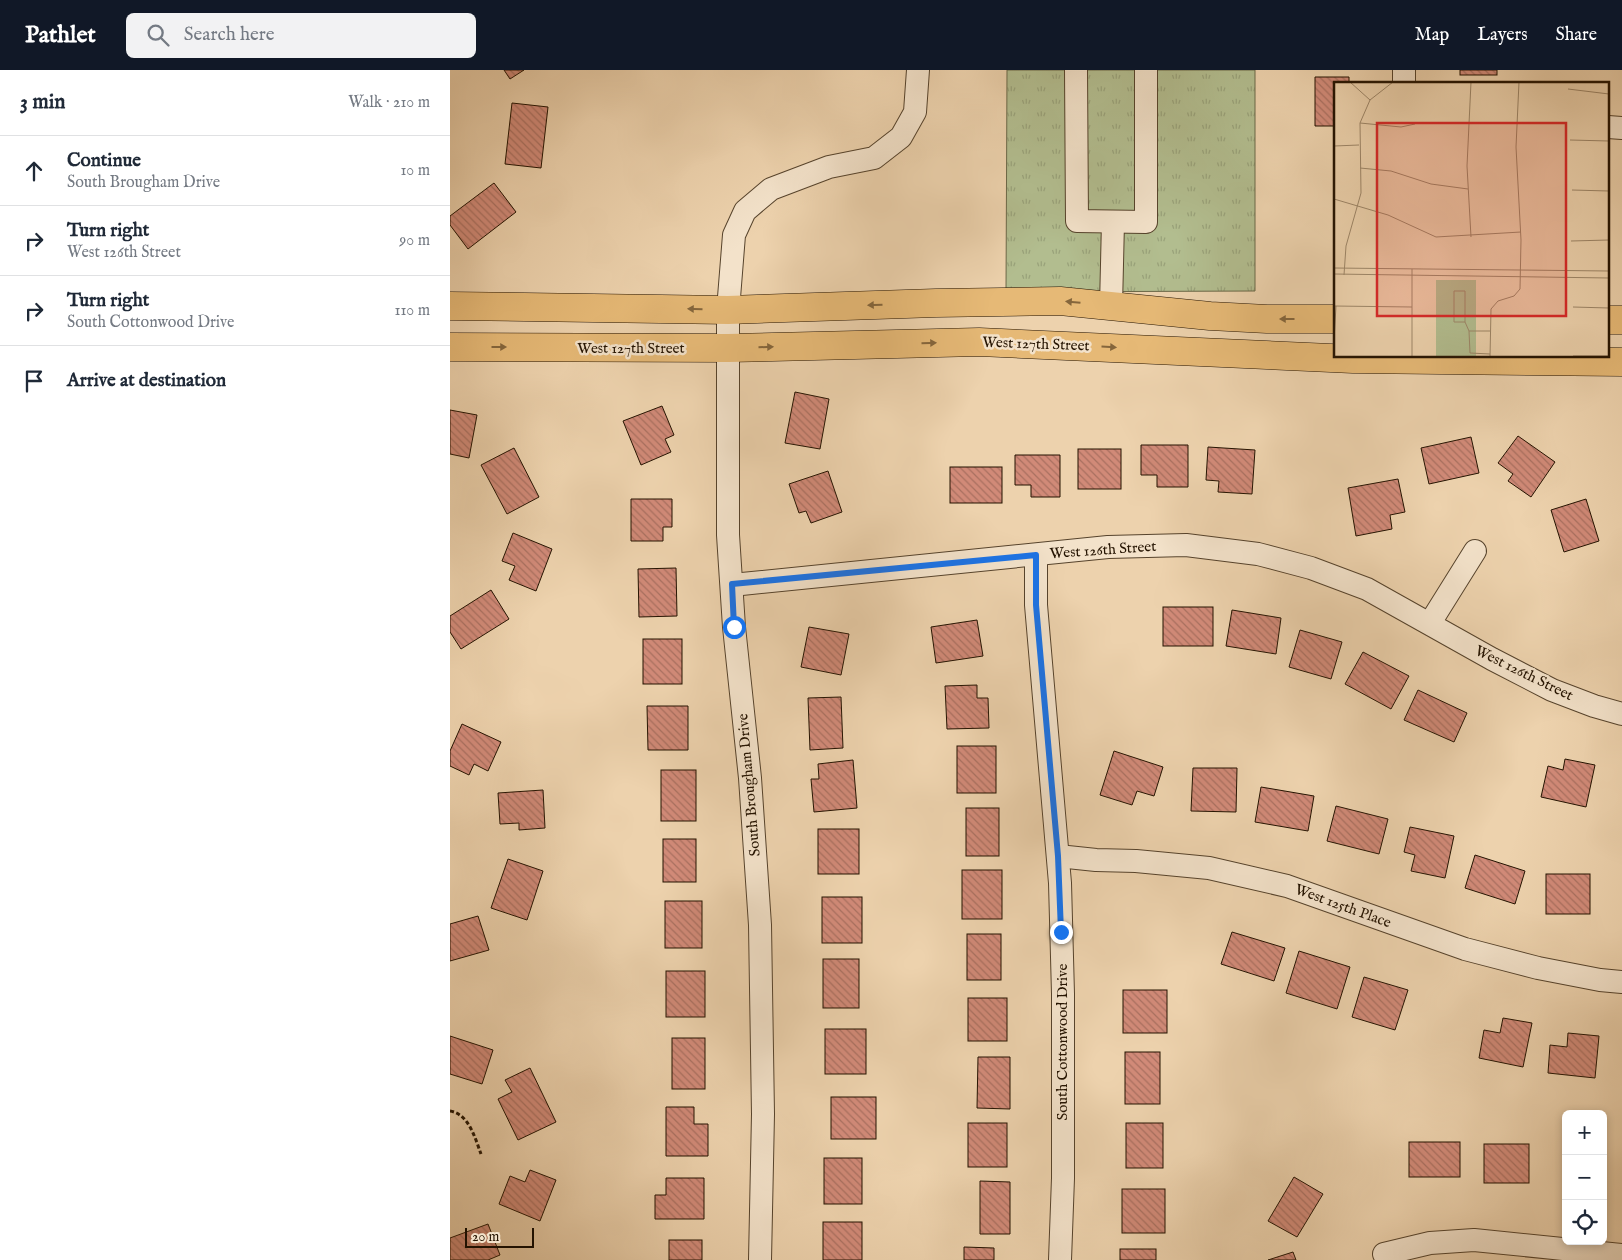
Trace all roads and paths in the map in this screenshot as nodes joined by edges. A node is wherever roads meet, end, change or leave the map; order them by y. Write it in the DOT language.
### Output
graph roads {
  1 [pos="918,70"];
  2 [pos="1076,70"];
  3 [pos="1146,70"];
  4 [pos="1113,222"];
  5 [pos="450,306"];
  6 [pos="1111,306"];
  7 [pos="728,310"];
  8 [pos="1334,318"];
  9 [pos="450,346"];
  10 [pos="728,348"];
  11 [pos="1405,358"];
  12 [pos="1622,362"];
  13 [pos="1475,551"];
  14 [pos="1036,555"];
  15 [pos="732,584"];
  16 [pos="1430,623"];
  17 [pos="1622,714"];
  18 [pos="1058,856"];
  19 [pos="1622,982"];
  20 [pos="450,1111"];
  21 [pos="481,1154"];
  22 [pos="1384,1254"];
  23 [pos="1622,1255"];
  24 [pos="760,1260"];
  25 [pos="1060,1260"];
  1 -- 7 [label="street, South Brougham Drive"];
  2 -- 4 [label="street"];
  3 -- 4 [label="street"];
  4 -- 6 [label="street"];
  7 -- 5 [label="main road, one-way"];
  6 -- 7 [label="main road, one-way"];
  8 -- 6 [label="main road, one-way"];
  7 -- 10 [label="street, South Brougham Drive"];
  9 -- 10 [label="main road, West 127th Street, one-way"];
  10 -- 11 [label="main road, West 127th Street, one-way"];
  10 -- 15 [label="street, South Brougham Drive"];
  11 -- 12 [label="main road, West 127th Street"];
  13 -- 16 [label="street"];
  14 -- 15 [label="street, West 126th Street"];
  14 -- 16 [label="street, West 126th Street"];
  14 -- 18 [label="street, South Cottonwood Drive"];
  15 -- 24 [label="street, South Brougham Drive"];
  16 -- 17 [label="street, West 126th Street"];
  18 -- 19 [label="street, West 125th Place"];
  18 -- 25 [label="street, South Cottonwood Drive"];
  20 -- 21 [label="path"];
  22 -- 23 [label="street"];
}
